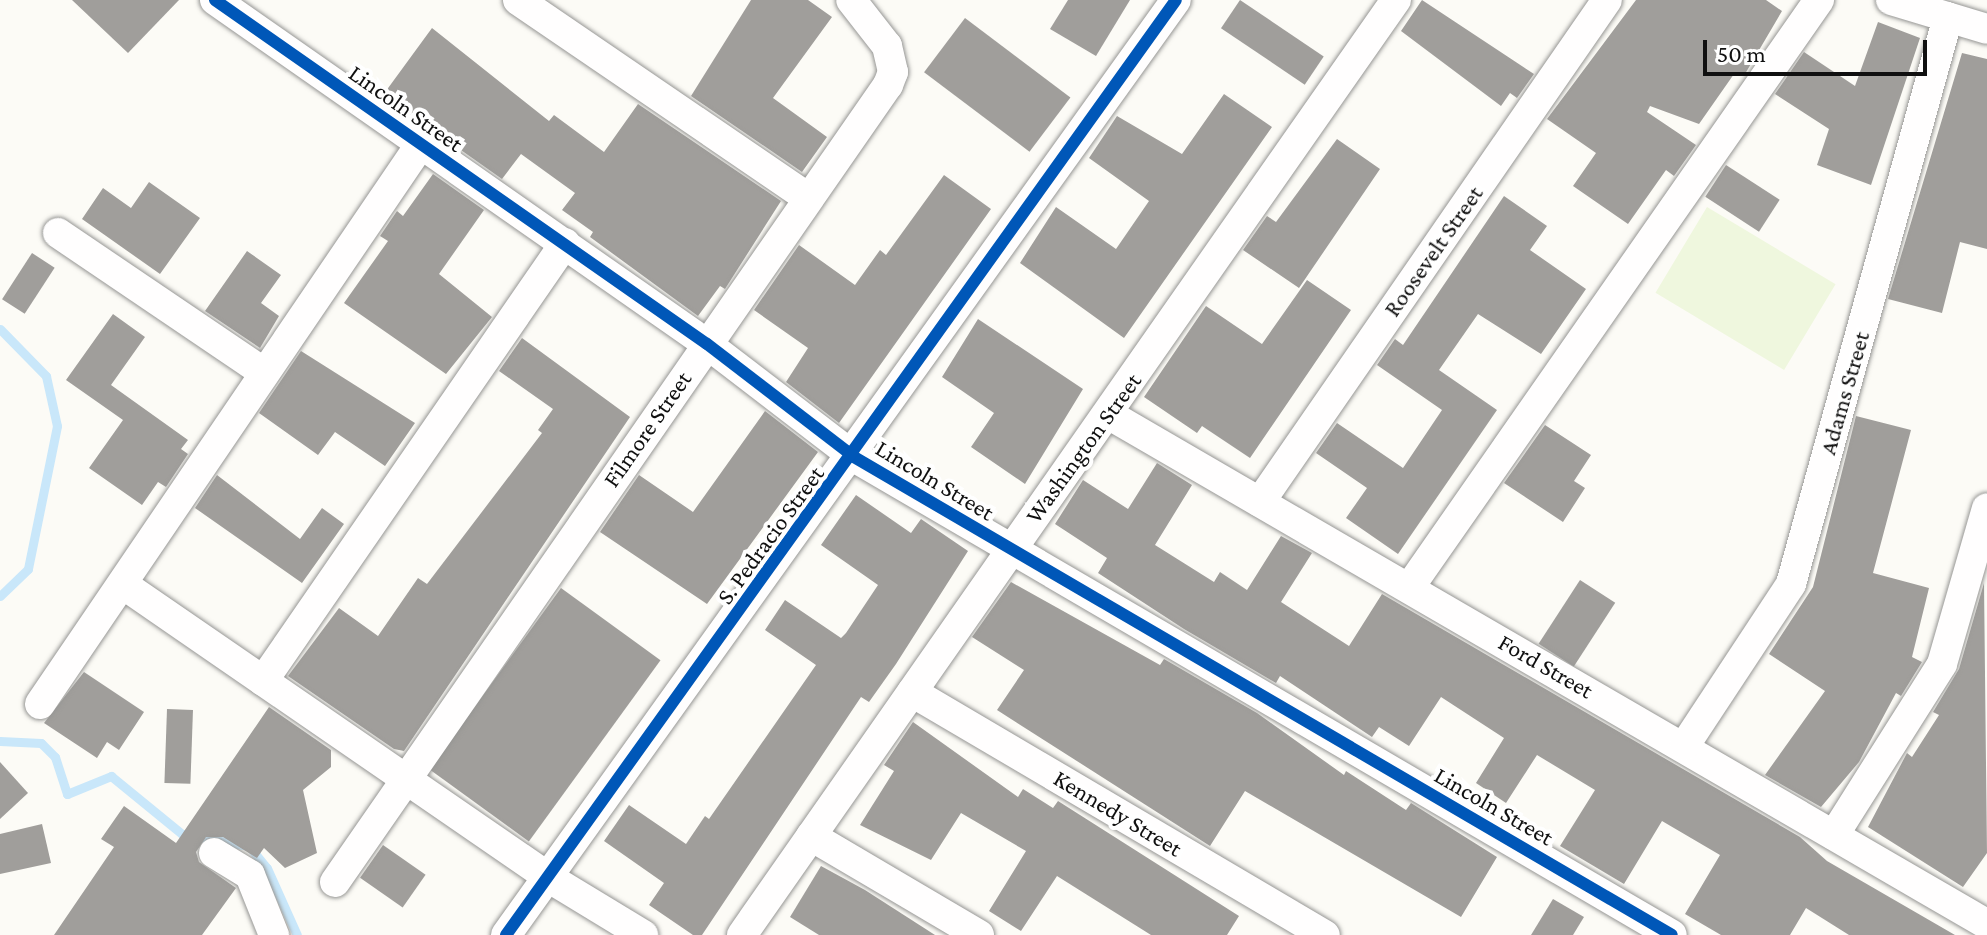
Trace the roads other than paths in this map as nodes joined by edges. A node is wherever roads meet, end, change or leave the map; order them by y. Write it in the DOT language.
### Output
graph roads {
  1 [pos="215,0"];
  2 [pos="518,0"];
  3 [pos="851,0"];
  4 [pos="1176,0"];
  5 [pos="1396,0"];
  6 [pos="1607,0"];
  7 [pos="1819,0"];
  8 [pos="1891,0"];
  9 [pos="1948,17"];
  10 [pos="1987,29"];
  11 [pos="420,145"];
  12 [pos="807,197"];
  13 [pos="58,233"];
  14 [pos="565,243"];
  15 [pos="707,344"];
  16 [pos="262,371"];
  17 [pos="1108,414"];
  18 [pos="854,457"];
  19 [pos="1260,502"];
  20 [pos="1987,508"];
  21 [pos="1009,550"];
  22 [pos="124,585"];
  23 [pos="1409,588"];
  24 [pos="263,681"];
  25 [pos="912,692"];
  26 [pos="40,704"];
  27 [pos="1685,745"];
  28 [pos="405,777"];
  29 [pos="1834,835"];
  30 [pos="811,836"];
  31 [pos="214,853"];
  32 [pos="551,879"];
  33 [pos="335,882"];
  34 [pos="1981,924"];
  35 [pos="274,935"];
  36 [pos="506,935"];
  37 [pos="643,935"];
  38 [pos="742,935"];
  39 [pos="979,935"];
  40 [pos="1325,935"];
  41 [pos="1672,935"];
  1 -- 11 [label="street, Lincoln Street"];
  2 -- 12 [label="street"];
  3 -- 12 [label="street, Filmore Street"];
  4 -- 18 [label="street, S. Pedracio Street"];
  5 -- 17 [label="street, Washington Street"];
  6 -- 19 [label="street, Roosevelt Street"];
  7 -- 23 [label="street"];
  8 -- 9 [label="street"];
  9 -- 10 [label="street"];
  9 -- 27 [label="street, Adams Street"];
  11 -- 14 [label="street, Lincoln Street"];
  11 -- 16 [label="street"];
  12 -- 15 [label="street, Filmore Street"];
  13 -- 16 [label="street"];
  14 -- 15 [label="street, Lincoln Street"];
  14 -- 24 [label="street"];
  15 -- 18 [label="street, Lincoln Street"];
  15 -- 28 [label="street, Filmore Street"];
  16 -- 22 [label="street"];
  17 -- 19 [label="street, Ford Street"];
  17 -- 21 [label="street, Washington Street"];
  18 -- 21 [label="street, Lincoln Street"];
  18 -- 32 [label="street, S. Pedracio Street"];
  19 -- 23 [label="street, Ford Street"];
  20 -- 29 [label="street"];
  21 -- 25 [label="street, Washington Street"];
  21 -- 41 [label="street, Lincoln Street"];
  22 -- 24 [label="street"];
  22 -- 26 [label="street"];
  23 -- 27 [label="street, Ford Street"];
  24 -- 28 [label="street"];
  25 -- 30 [label="street, Washington Street"];
  25 -- 40 [label="street, Kennedy Street"];
  27 -- 29 [label="street, Ford Street"];
  28 -- 32 [label="street"];
  28 -- 33 [label="street, Filmore Street"];
  29 -- 34 [label="street, Ford Street"];
  30 -- 38 [label="street, Washington Street"];
  30 -- 39 [label="street"];
  31 -- 35 [label="street"];
  32 -- 36 [label="street, S. Pedracio Street"];
  32 -- 37 [label="street"];
}
